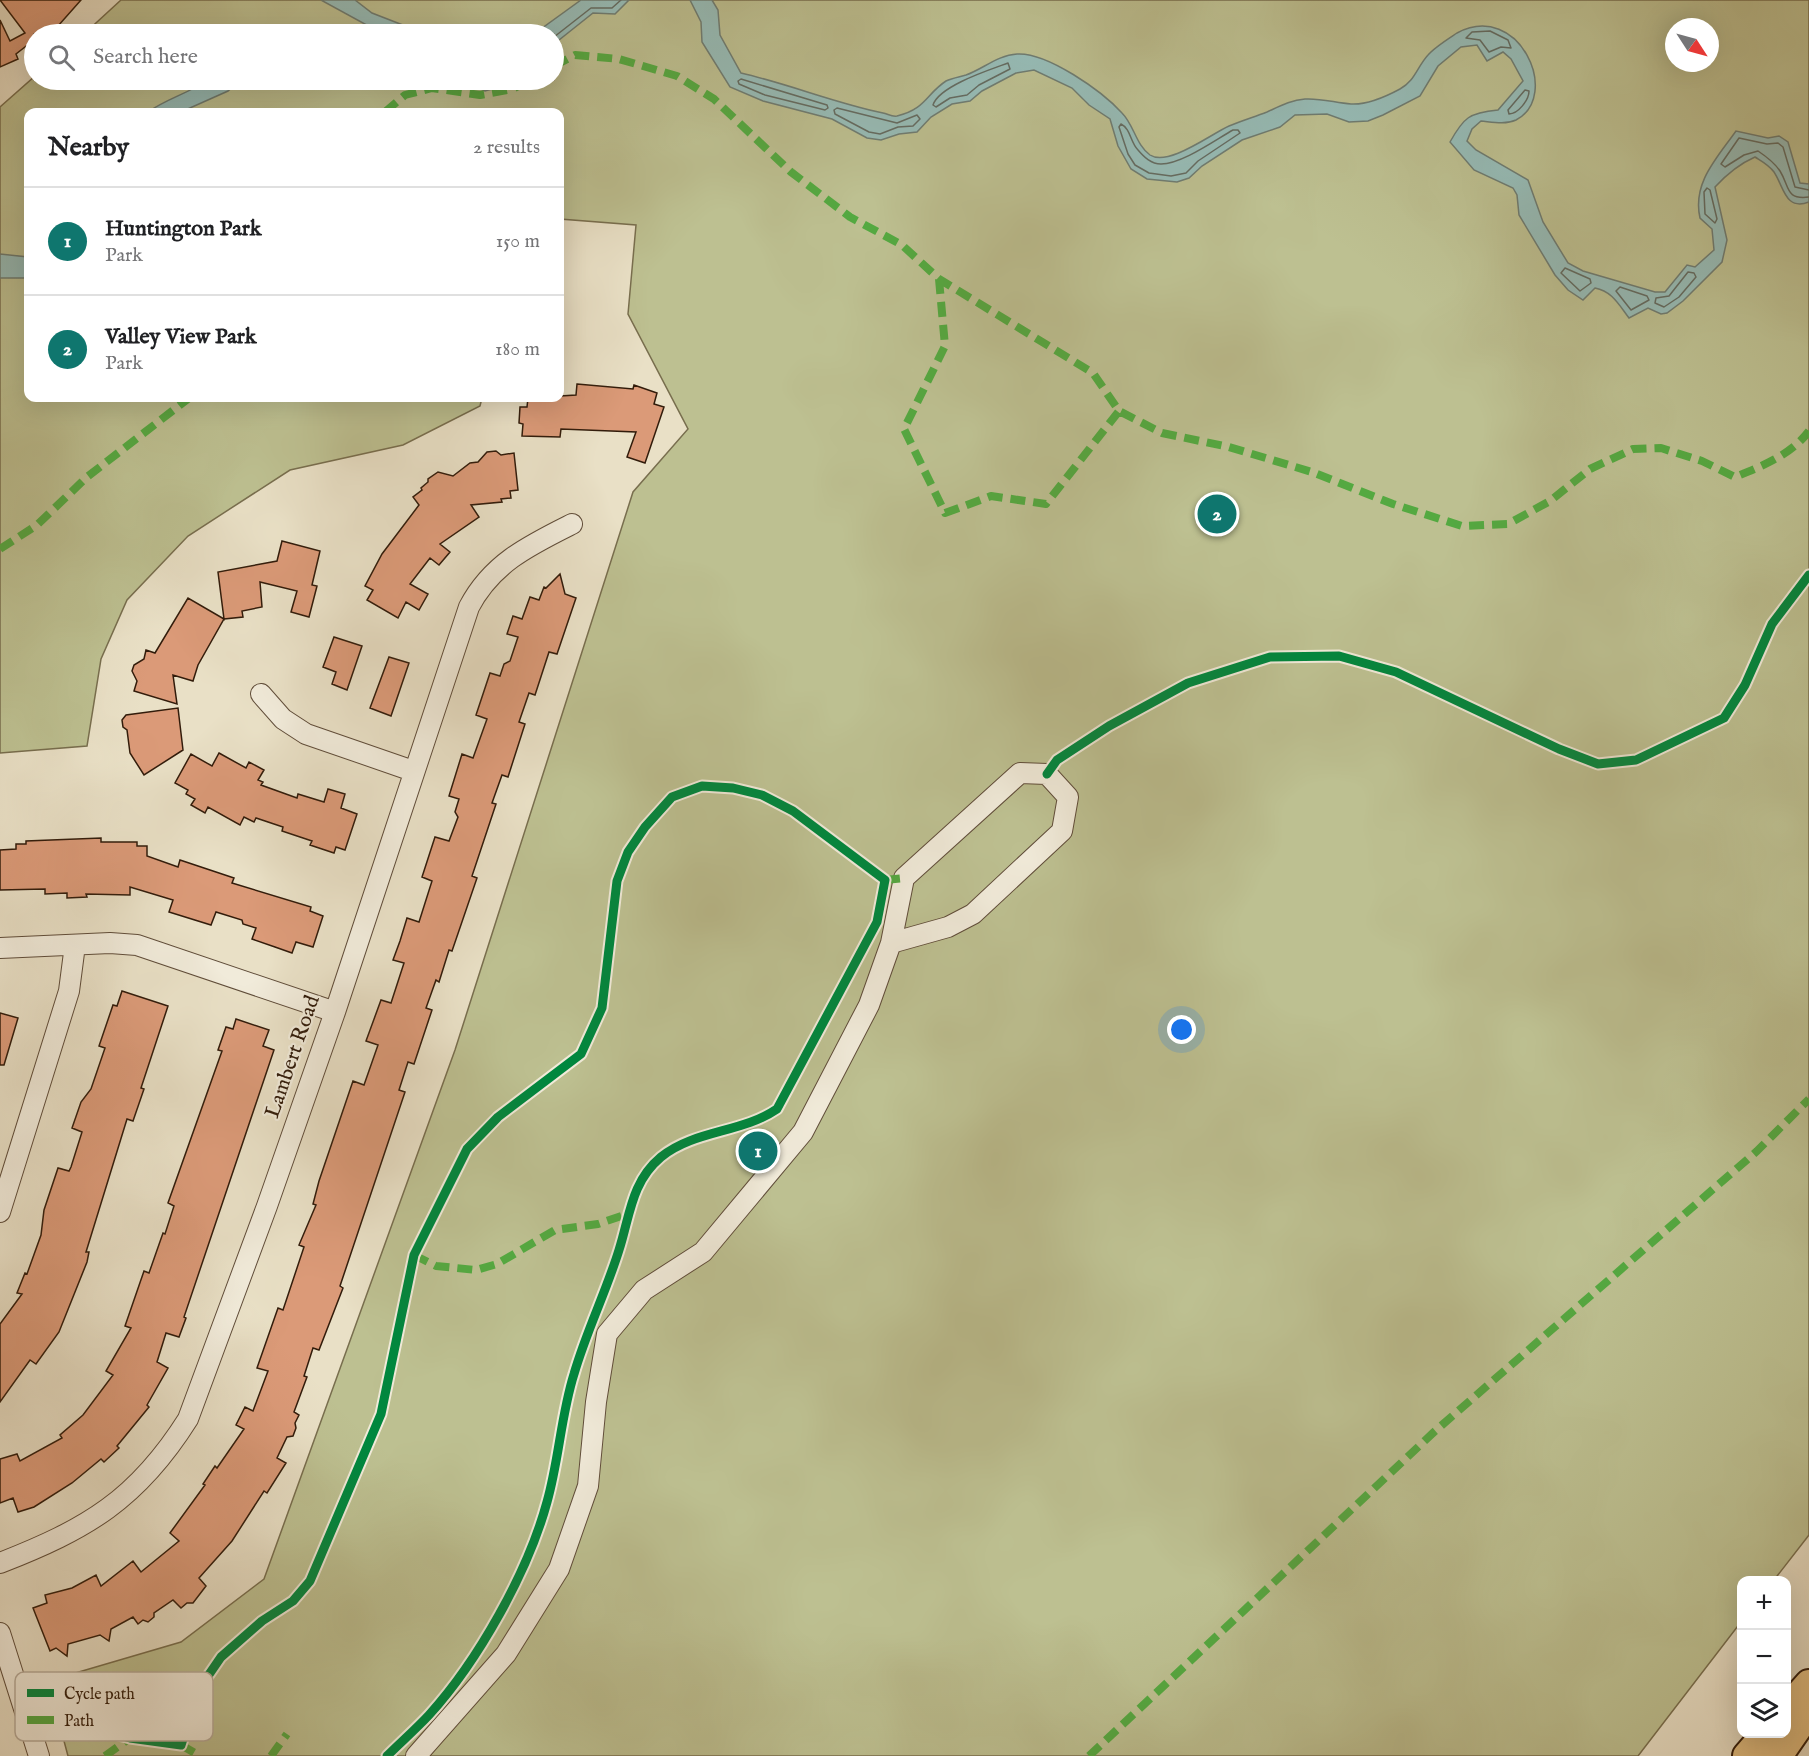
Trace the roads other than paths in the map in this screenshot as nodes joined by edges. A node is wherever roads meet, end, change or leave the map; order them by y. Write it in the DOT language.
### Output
graph roads {
  1 [pos="572,524"];
  2 [pos="261,694"];
  3 [pos="413,771"];
  4 [pos="891,943"];
  5 [pos="75,945"];
  6 [pos="0,948"];
  7 [pos="335,1012"];
  8 [pos="0,1212"];
  9 [pos="0,1563"];
  10 [pos="0,1633"];
  11 [pos="15,1680"];
  12 [pos="1809,1684"];
  13 [pos="1791,1704"];
  14 [pos="1809,1711"];
  15 [pos="1763,1738"];
  16 [pos="34,1741"];
  17 [pos="39,1756"];
  18 [pos="416,1756"];
  19 [pos="1747,1756"];
  20 [pos="1778,1756"];
  1 -- 3 [label="street, Lambert Road"];
  2 -- 3 [label="street"];
  3 -- 7 [label="street, Lambert Road"];
  4 -- 4 [label="street"];
  4 -- 18 [label="street"];
  5 -- 6 [label="street"];
  5 -- 7 [label="street"];
  5 -- 8 [label="street"];
  7 -- 9 [label="street, Lambert Road"];
  10 -- 11 [label="street"];
  12 -- 13 [label="highway"];
  14 -- 20 [label="highway"];
  15 -- 19 [label="highway"];
  16 -- 17 [label="street"];
}
